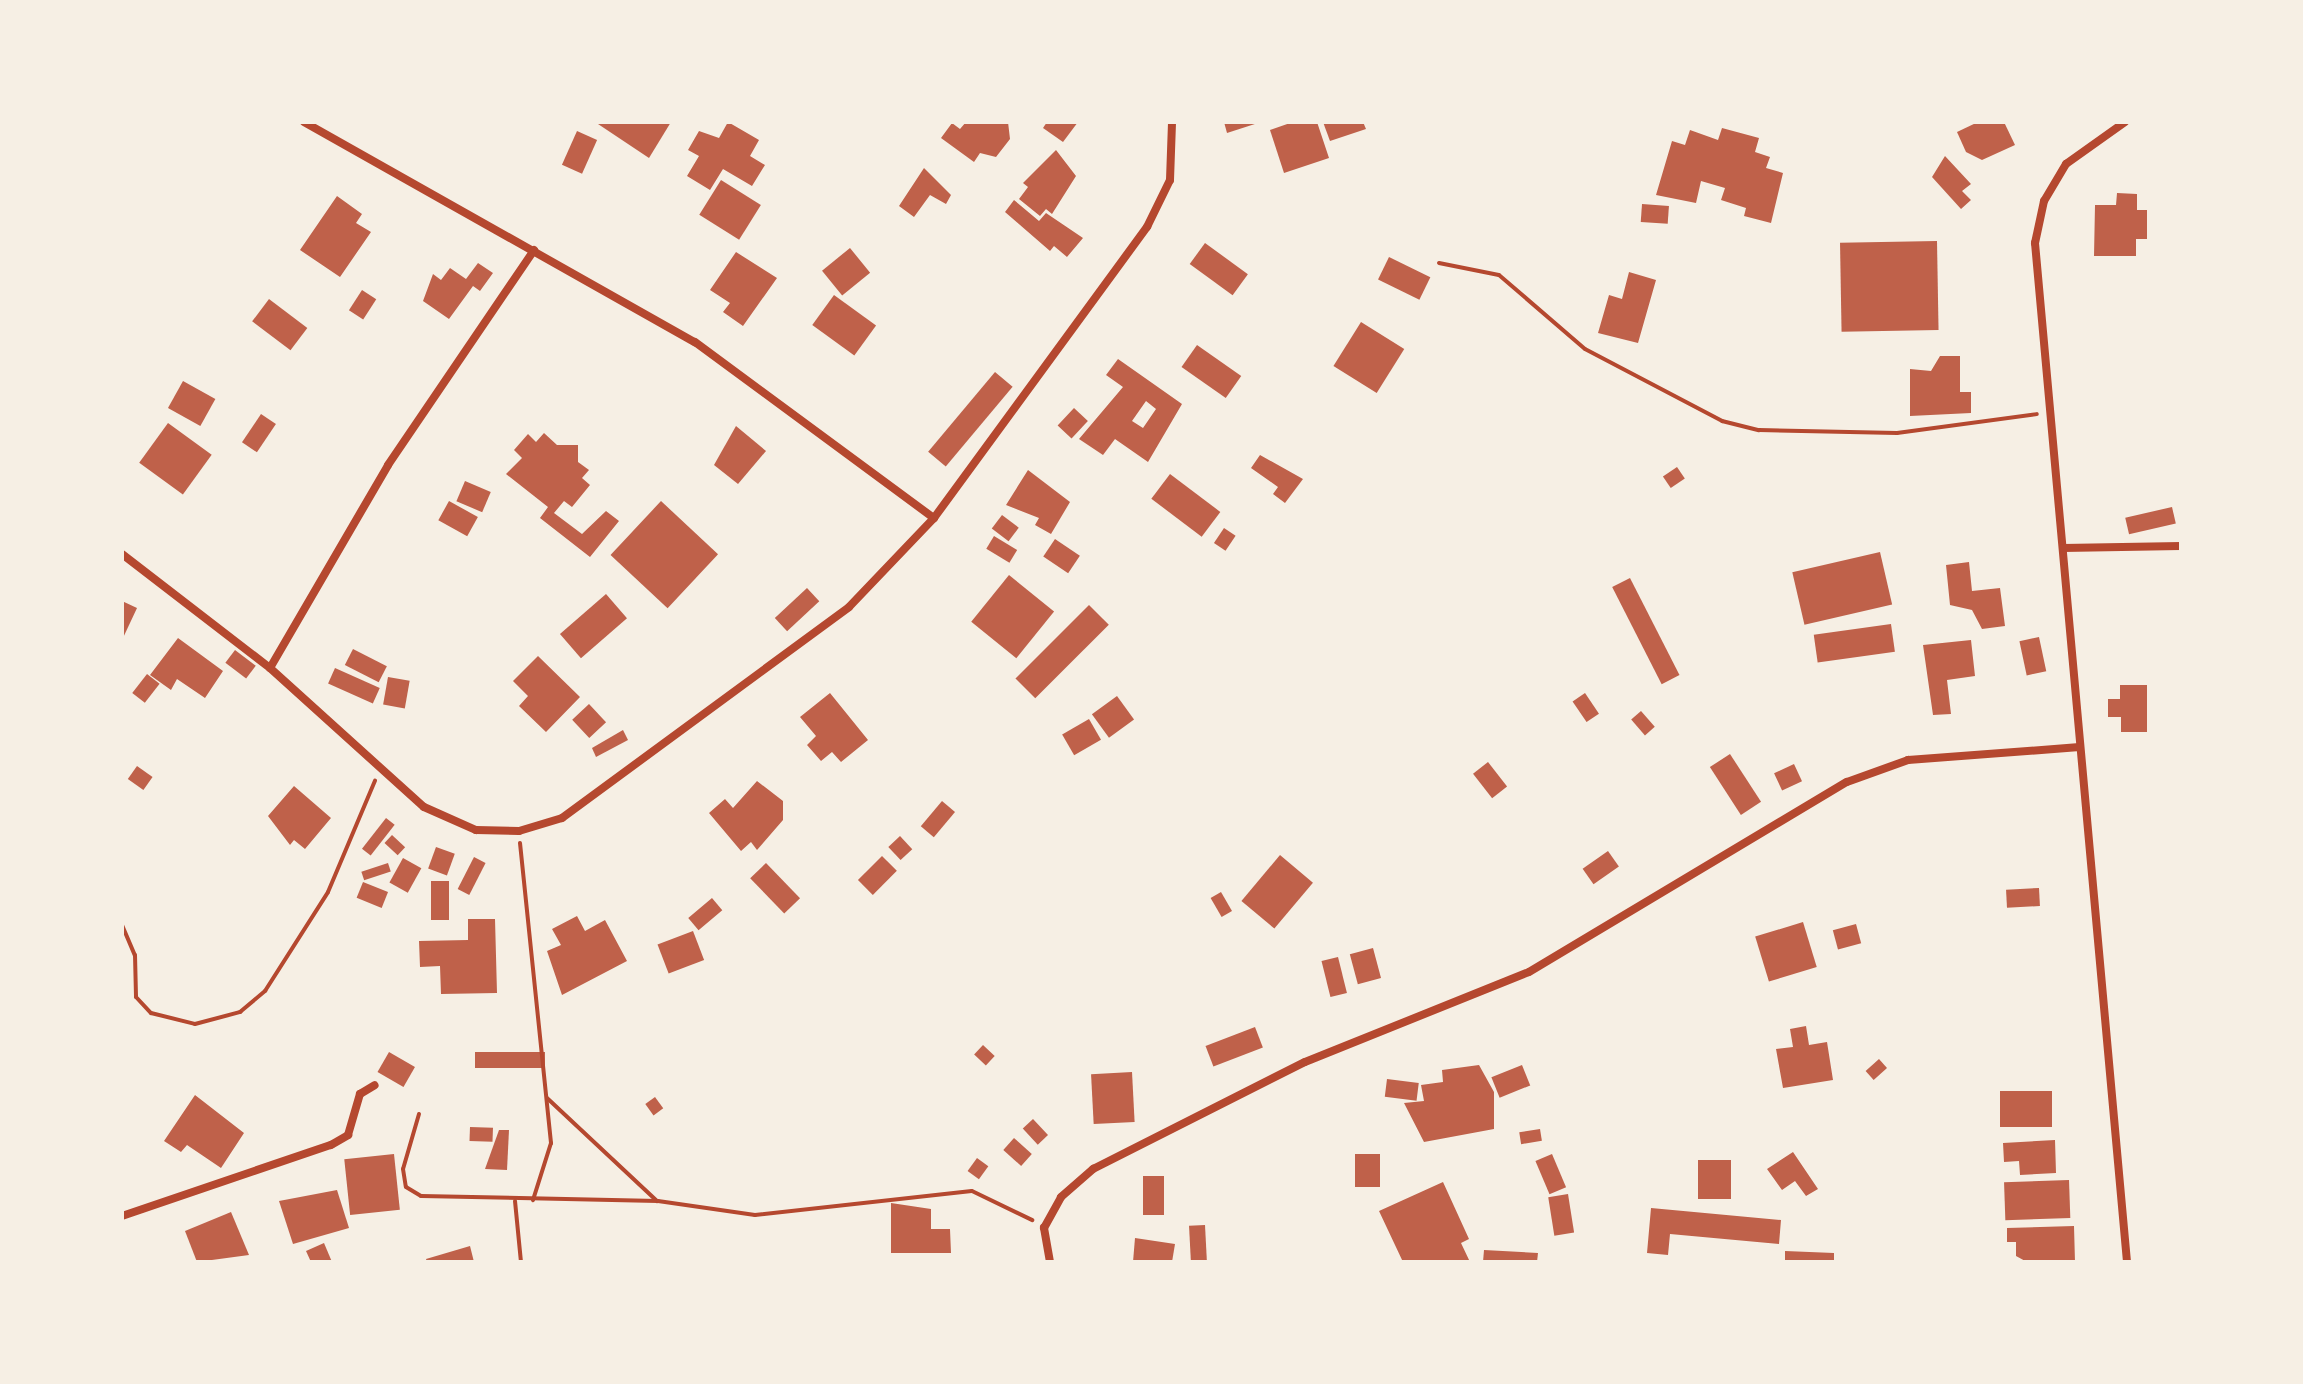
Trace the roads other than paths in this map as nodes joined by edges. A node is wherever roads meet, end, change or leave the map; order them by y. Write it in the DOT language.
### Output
graph roads {
  1 [pos="304,122"];
  2 [pos="1172,122"];
  3 [pos="2125,122"];
  4 [pos="534,250"];
  5 [pos="934,518"];
  6 [pos="2181,546"];
  7 [pos="2063,548"];
  8 [pos="122,554"];
  9 [pos="270,668"];
  10 [pos="2080,747"];
  11 [pos="375,1085"];
  12 [pos="122,1216"];
  13 [pos="1050,1262"];
  14 [pos="2127,1262"];
  1 -- 4 [label="street"];
  2 -- 5 [label="street"];
  3 -- 7 [label="street"];
  4 -- 5 [label="street"];
  4 -- 9 [label="street"];
  5 -- 9 [label="street"];
  6 -- 7 [label="street"];
  7 -- 10 [label="street"];
  8 -- 9 [label="street"];
  10 -- 13 [label="street"];
  10 -- 14 [label="street"];
  11 -- 12 [label="street"];
}
